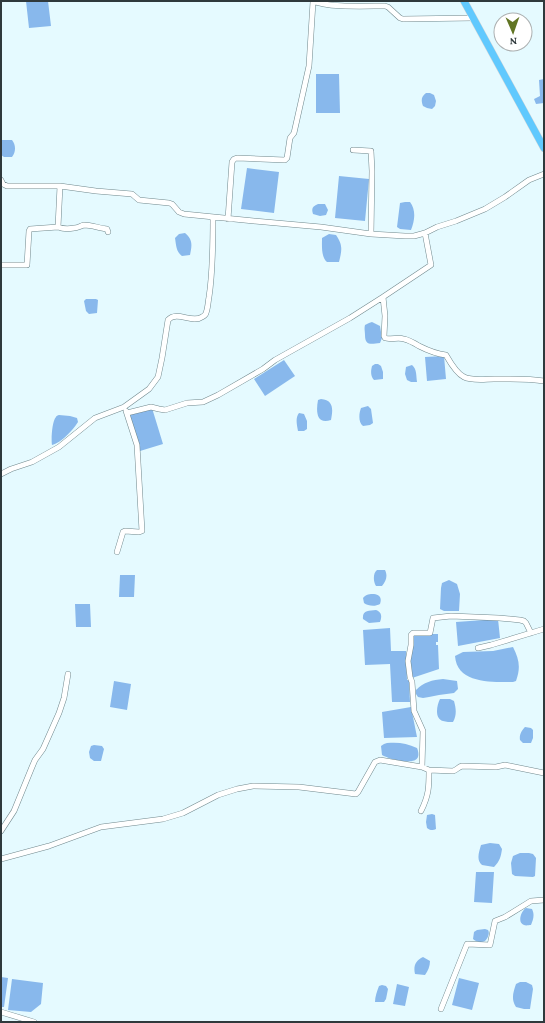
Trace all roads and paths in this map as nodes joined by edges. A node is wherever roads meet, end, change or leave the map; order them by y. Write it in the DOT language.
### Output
graph roads {
  1 [pos="313,1"];
  2 [pos="464,1"];
  3 [pos="473,18"];
  4 [pos="544,148"];
  5 [pos="353,150"];
  6 [pos="544,174"];
  7 [pos="1,180"];
  8 [pos="60,186"];
  9 [pos="213,217"];
  10 [pos="228,218"];
  11 [pos="58,227"];
  12 [pos="108,232"];
  13 [pos="425,233"];
  14 [pos="371,234"];
  15 [pos="1,265"];
  16 [pos="383,297"];
  17 [pos="544,381"];
  18 [pos="124,407"];
  19 [pos="127,413"];
  20 [pos="1,474"];
  21 [pos="116,552"];
  22 [pos="544,629"];
  23 [pos="531,633"];
  24 [pos="478,648"];
  25 [pos="68,674"];
  26 [pos="422,767"];
  27 [pos="429,770"];
  28 [pos="544,773"];
  29 [pos="422,811"];
  30 [pos="1,831"];
  31 [pos="1,859"];
  32 [pos="544,900"];
  33 [pos="441,1009"];
  34 [pos="1,1012"];
  35 [pos="34,1022"];
  1 -- 3 [label="street"];
  1 -- 10 [label="street"];
  2 -- 3 [label="highway"];
  3 -- 4 [label="highway"];
  5 -- 14 [label="street"];
  6 -- 13 [label="street"];
  7 -- 8 [label="street"];
  8 -- 9 [label="street"];
  8 -- 11 [label="street"];
  9 -- 10 [label="street"];
  9 -- 18 [label="street"];
  10 -- 14 [label="street"];
  11 -- 12 [label="street"];
  11 -- 15 [label="street"];
  13 -- 14 [label="street"];
  13 -- 16 [label="street"];
  16 -- 17 [label="street"];
  16 -- 19 [label="street"];
  18 -- 19 [label="street"];
  18 -- 20 [label="street"];
  19 -- 21 [label="street"];
  22 -- 23 [label="street"];
  23 -- 24 [label="street"];
  23 -- 26 [label="street"];
  25 -- 30 [label="street"];
  26 -- 27 [label="street"];
  26 -- 31 [label="street"];
  27 -- 28 [label="street"];
  27 -- 29 [label="street"];
  32 -- 33 [label="street"];
  34 -- 35 [label="street"];
}
